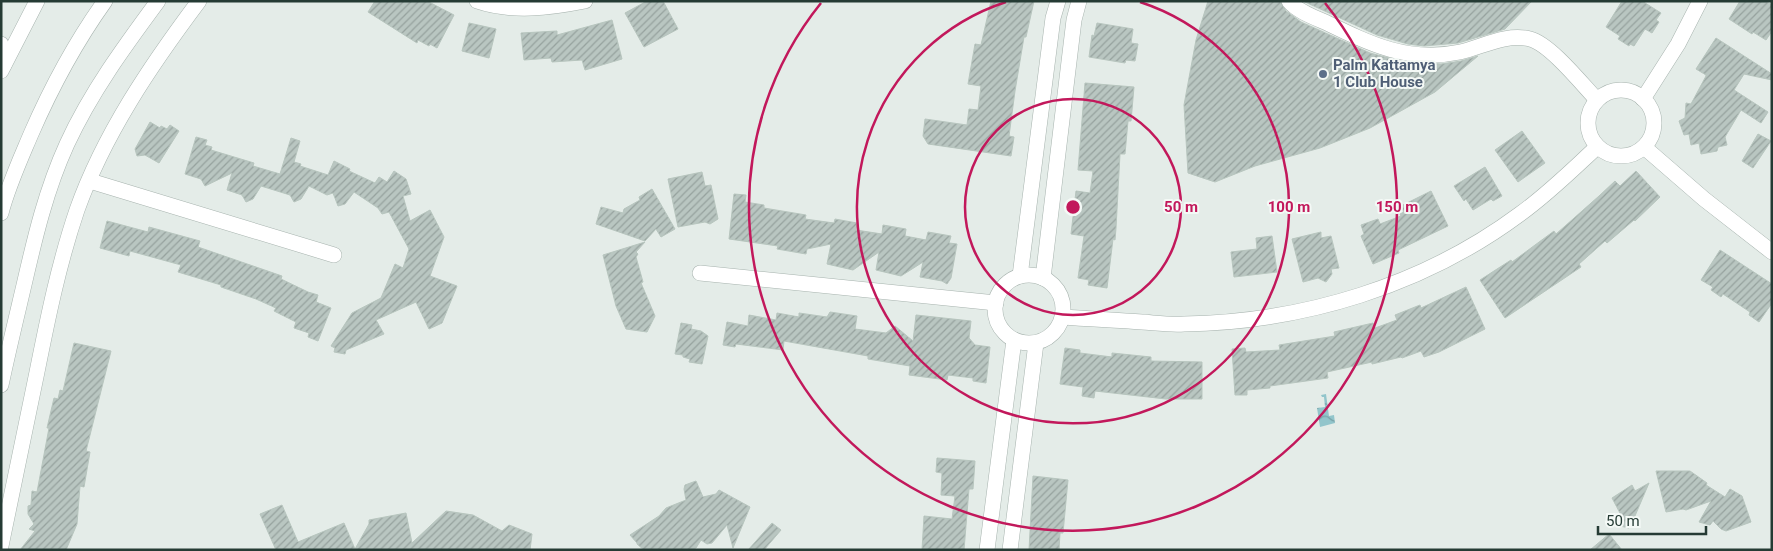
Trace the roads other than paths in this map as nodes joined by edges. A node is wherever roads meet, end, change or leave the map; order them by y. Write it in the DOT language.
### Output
graph roads {
  1 [pos="37,1"];
  2 [pos="105,1"];
  3 [pos="158,1"];
  4 [pos="200,1"];
  5 [pos="477,1"];
  6 [pos="584,1"];
  7 [pos="1058,1"];
  8 [pos="1079,1"];
  9 [pos="1289,1"];
  10 [pos="1700,1"];
  11 [pos="1,44"];
  12 [pos="2,68"];
  13 [pos="1643,99"];
  14 [pos="1597,100"];
  15 [pos="1597,147"];
  16 [pos="1644,147"];
  17 [pos="90,181"];
  18 [pos="1,213"];
  19 [pos="1772,252"];
  20 [pos="334,256"];
  21 [pos="700,273"];
  22 [pos="1020,276"];
  23 [pos="1043,278"];
  24 [pos="996,303"];
  25 [pos="1063,317"];
  26 [pos="1014,340"];
  27 [pos="1036,343"];
  28 [pos="1,385"];
  29 [pos="1,546"];
  30 [pos="987,550"];
  31 [pos="1010,550"];
  1 -- 12 [label="street"];
  2 -- 18 [label="street"];
  3 -- 28 [label="street"];
  4 -- 17 [label="street"];
  5 -- 6 [label="street"];
  7 -- 22 [label="street"];
  8 -- 23 [label="street"];
  9 -- 14 [label="street"];
  10 -- 13 [label="street"];
  11 -- 12 [label="street"];
  13 -- 14 [label="street"];
  13 -- 16 [label="street"];
  14 -- 15 [label="street"];
  15 -- 16 [label="street"];
  15 -- 25 [label="street"];
  16 -- 19 [label="street"];
  17 -- 20 [label="street"];
  17 -- 29 [label="street"];
  21 -- 24 [label="street"];
  22 -- 23 [label="street"];
  22 -- 24 [label="street"];
  23 -- 25 [label="street"];
  24 -- 26 [label="street"];
  25 -- 27 [label="street"];
  26 -- 27 [label="street"];
  26 -- 30 [label="street"];
  27 -- 31 [label="street"];
}
